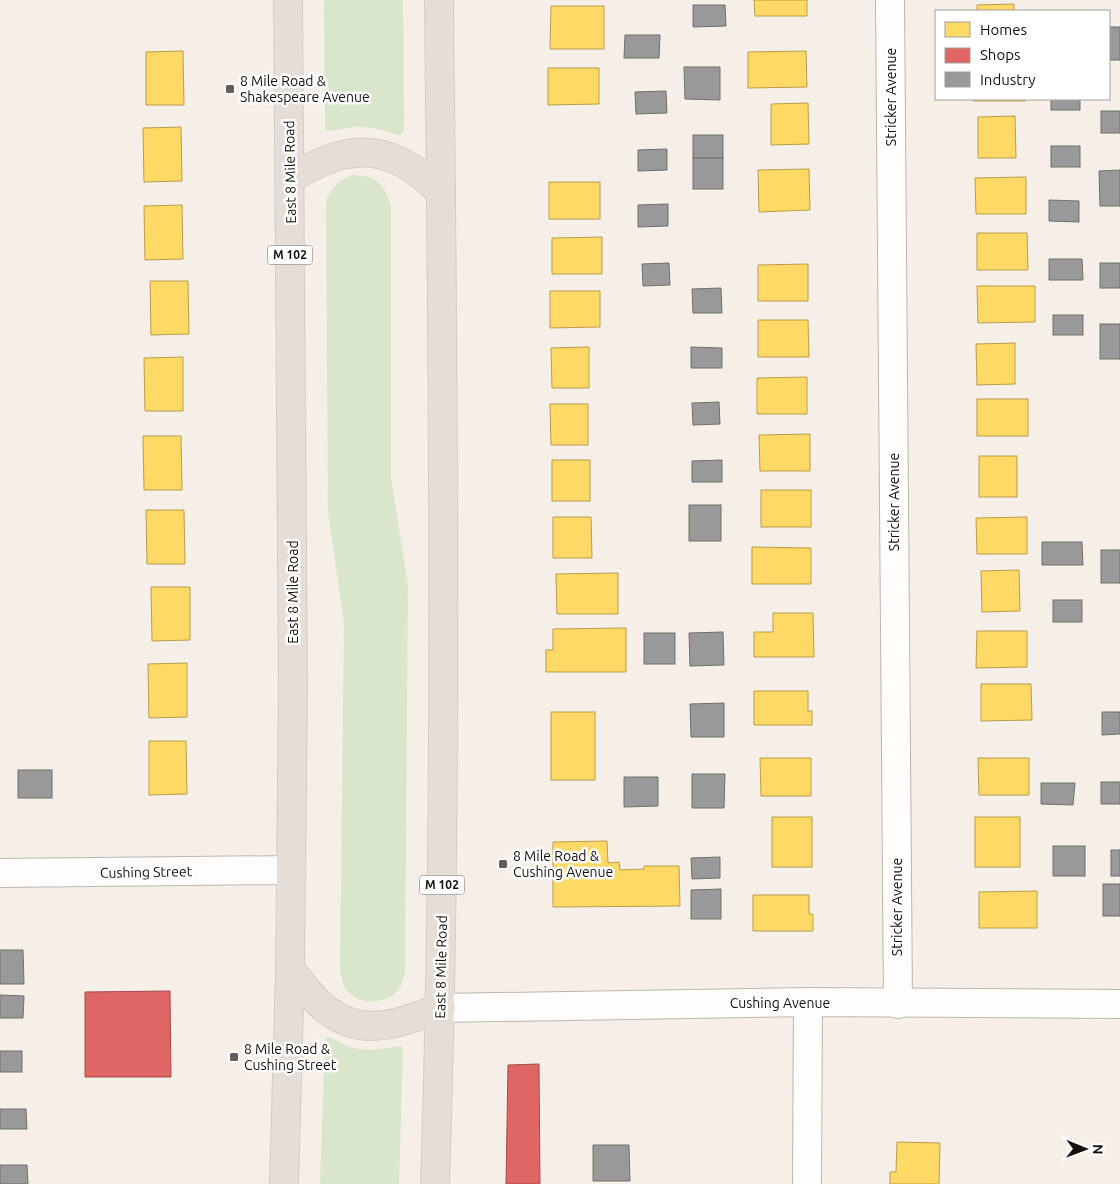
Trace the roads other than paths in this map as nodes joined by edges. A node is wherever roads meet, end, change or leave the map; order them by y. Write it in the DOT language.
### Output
graph roads {
  1 [pos="288,0"];
  2 [pos="439,0"];
  3 [pos="890,0"];
  4 [pos="290,180"];
  5 [pos="441,192"];
  6 [pos="291,870"];
  7 [pos="0,873"];
  8 [pos="290,970"];
  9 [pos="808,1002"];
  10 [pos="898,1004"];
  11 [pos="1120,1004"];
  12 [pos="441,1008"];
  13 [pos="284,1184"];
  14 [pos="435,1184"];
  15 [pos="807,1184"];
  1 -- 4 [label="highway, East 8 Mile Road / M 102"];
  2 -- 5 [label="highway, East 8 Mile Road / M 102"];
  3 -- 10 [label="street, Stricker Avenue"];
  4 -- 5 [label="highway"];
  4 -- 6 [label="highway, East 8 Mile Road / M 102"];
  5 -- 12 [label="highway, East 8 Mile Road / M 102"];
  6 -- 7 [label="street, Cushing Street"];
  6 -- 8 [label="highway, East 8 Mile Road / M 102"];
  8 -- 12 [label="highway"];
  8 -- 13 [label="highway, East 8 Mile Road / M 102"];
  9 -- 10 [label="street, Cushing Avenue"];
  9 -- 12 [label="street, Cushing Avenue"];
  9 -- 15 [label="street"];
  10 -- 11 [label="street, Cushing Avenue"];
  12 -- 14 [label="highway, East 8 Mile Road / M 102"];
}
